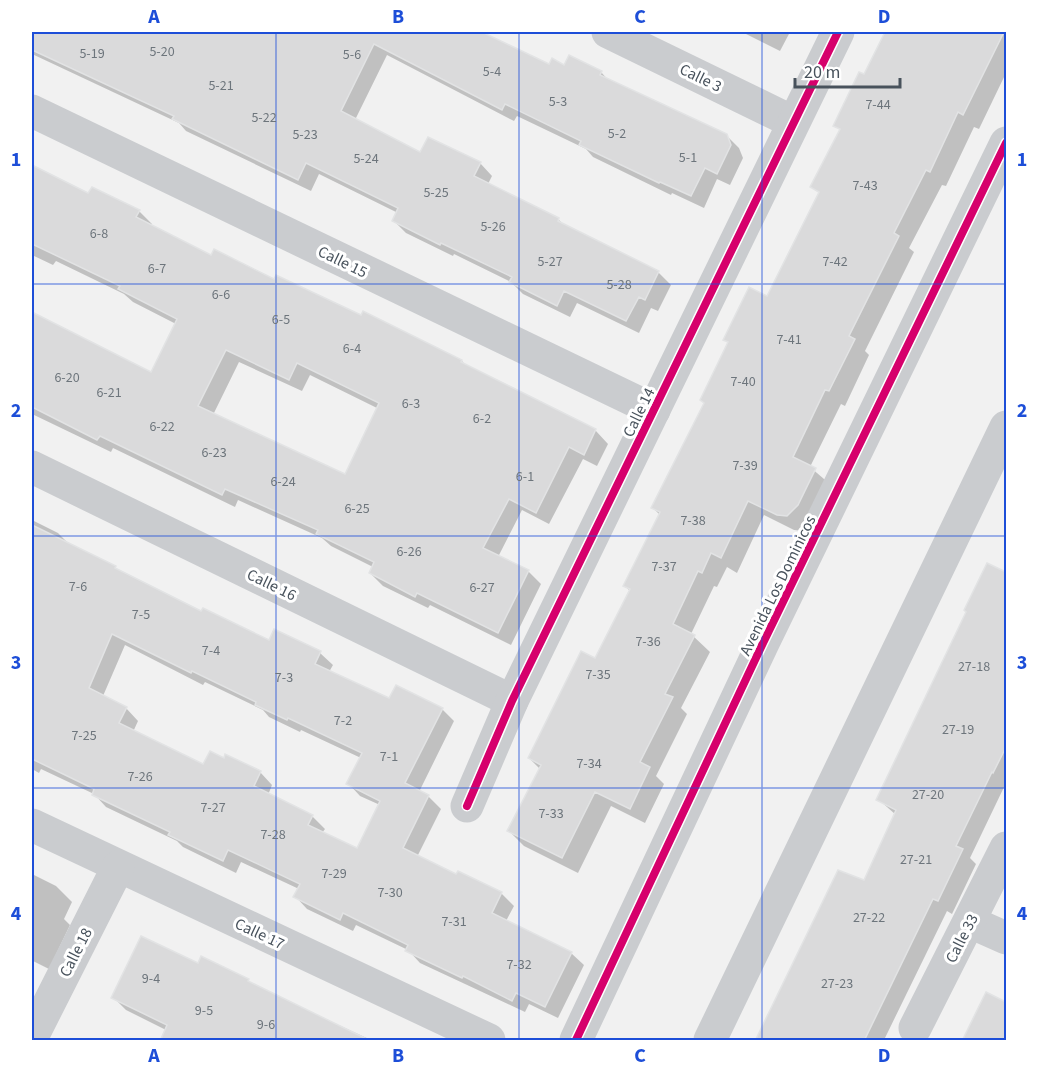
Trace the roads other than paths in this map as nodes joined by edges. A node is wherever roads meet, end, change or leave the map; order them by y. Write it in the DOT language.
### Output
graph roads {
  1 [pos="608,32"];
  2 [pos="838,32"];
  3 [pos="32,111"];
  4 [pos="793,122"];
  5 [pos="1006,143"];
  6 [pos="654,410"];
  7 [pos="1006,427"];
  8 [pos="32,466"];
  9 [pos="512,701"];
  10 [pos="467,806"];
  11 [pos="32,825"];
  12 [pos="1006,848"];
  13 [pos="118,867"];
  14 [pos="970,922"];
  15 [pos="1006,938"];
  16 [pos="915,1028"];
  17 [pos="32,1037"];
  18 [pos="489,1041"];
  19 [pos="576,1041"];
  20 [pos="710,1041"];
  1 -- 4 [label="street, Calle 3"];
  2 -- 4 [label="street, Calle 14"];
  3 -- 6 [label="street, Calle 15"];
  4 -- 6 [label="street, Calle 14"];
  5 -- 19 [label="street, Avenida Los Dominicos"];
  6 -- 9 [label="street, Calle 14"];
  7 -- 20 [label="street"];
  8 -- 9 [label="street, Calle 16"];
  9 -- 10 [label="street, Calle 14"];
  11 -- 13 [label="street, Calle 17"];
  12 -- 14 [label="street, Calle 33"];
  13 -- 17 [label="street, Calle 18"];
  13 -- 18 [label="street, Calle 17"];
  14 -- 15 [label="street"];
  14 -- 16 [label="street, Calle 33"];
}
